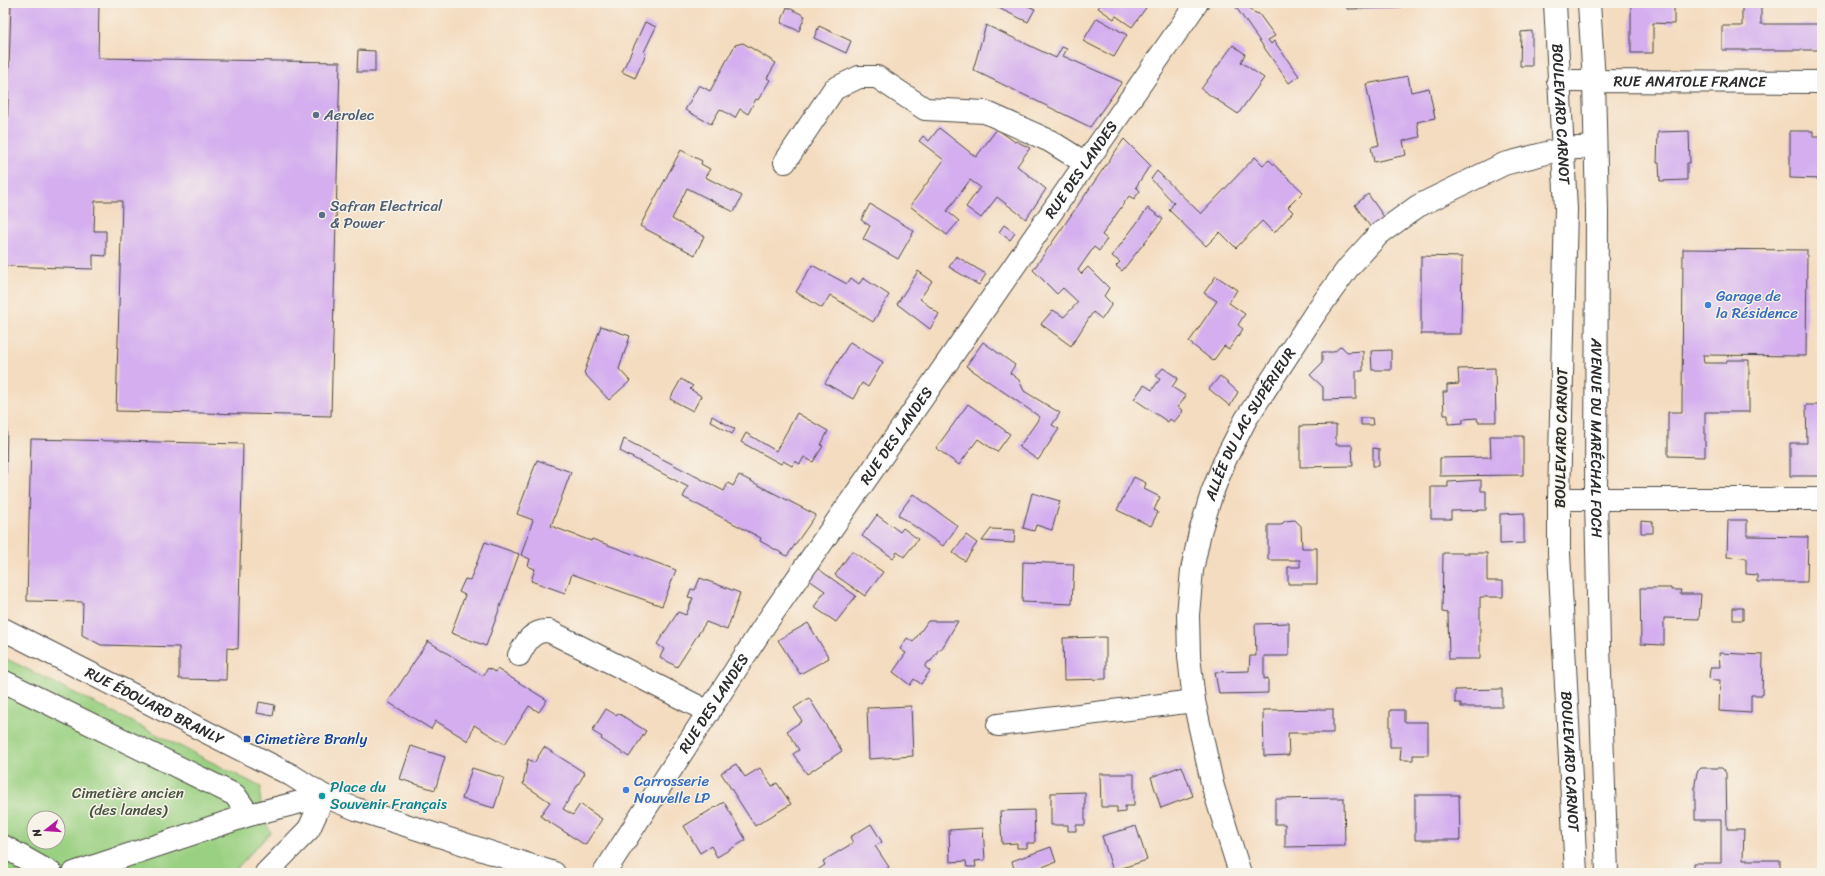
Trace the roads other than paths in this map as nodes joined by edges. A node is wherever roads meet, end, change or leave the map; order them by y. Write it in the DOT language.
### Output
graph roads {
  1 [pos="1197,3"];
  2 [pos="1555,3"];
  3 [pos="1589,3"];
  4 [pos="1558,81"];
  5 [pos="1594,81"];
  6 [pos="1822,82"];
  7 [pos="1595,147"];
  8 [pos="1562,149"];
  9 [pos="785,162"];
  10 [pos="1085,163"];
  11 [pos="1596,498"];
  12 [pos="1559,499"];
  13 [pos="1822,499"];
  14 [pos="3,629"];
  15 [pos="519,655"];
  16 [pos="3,681"];
  17 [pos="1194,701"];
  18 [pos="709,712"];
  19 [pos="998,725"];
  20 [pos="324,796"];
  21 [pos="249,815"];
  22 [pos="3,846"];
  23 [pos="51,873"];
  24 [pos="74,873"];
  25 [pos="266,873"];
  26 [pos="554,873"];
  27 [pos="604,873"];
  28 [pos="1240,873"];
  29 [pos="1576,873"];
  30 [pos="1607,873"];
  1 -- 10 [label="street, RUE DES LANDES"];
  2 -- 4 [label="street, BOULEVARD CARNOT"];
  3 -- 5 [label="street, AVENUE DU MARÉCHAL FOCH"];
  4 -- 5 [label="street, RUE ANATOLE FRANCE"];
  4 -- 8 [label="street, BOULEVARD CARNOT"];
  5 -- 6 [label="street, RUE ANATOLE FRANCE"];
  5 -- 7 [label="street, AVENUE DU MARÉCHAL FOCH"];
  7 -- 8 [label="street, ALLÉE DU LAC SUPÉRIEUR"];
  7 -- 11 [label="street, AVENUE DU MARÉCHAL FOCH"];
  8 -- 12 [label="street, BOULEVARD CARNOT"];
  8 -- 17 [label="street, ALLÉE DU LAC SUPÉRIEUR"];
  9 -- 10 [label="street"];
  10 -- 18 [label="street, RUE DES LANDES"];
  11 -- 12 [label="street"];
  11 -- 13 [label="street"];
  11 -- 30 [label="street, AVENUE DU MARÉCHAL FOCH"];
  12 -- 29 [label="street, BOULEVARD CARNOT"];
  14 -- 20 [label="street, RUE ÉDOUARD BRANLY"];
  15 -- 18 [label="street"];
  16 -- 21 [label="street"];
  17 -- 19 [label="street"];
  17 -- 28 [label="street, ALLÉE DU LAC SUPÉRIEUR"];
  18 -- 27 [label="street, RUE DES LANDES"];
  20 -- 21 [label="street"];
  20 -- 25 [label="street"];
  20 -- 26 [label="street, RUE ÉDOUARD BRANLY"];
  21 -- 24 [label="street"];
  22 -- 23 [label="street"];
}
